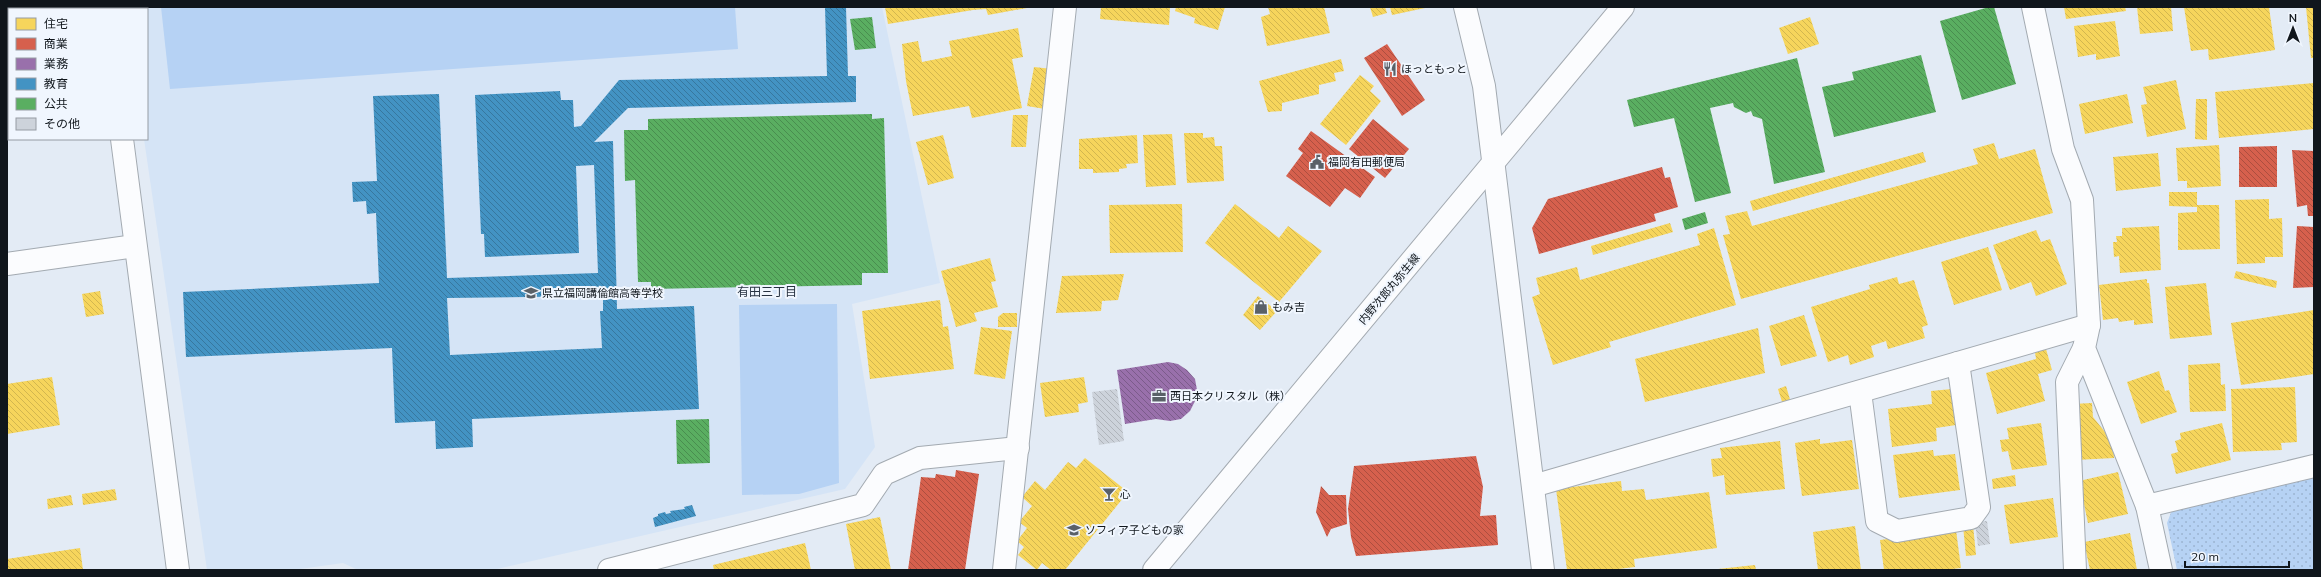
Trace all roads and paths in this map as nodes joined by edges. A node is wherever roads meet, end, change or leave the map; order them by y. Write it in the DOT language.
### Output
graph roads {
  1 [pos="1065,7"];
  2 [pos="1465,7"];
  3 [pos="1623,7"];
  4 [pos="2033,7"];
  5 [pos="122,140"];
  6 [pos="1492,166"];
  7 [pos="135,246"];
  8 [pos="7,264"];
  9 [pos="2089,326"];
  10 [pos="2084,348"];
  11 [pos="1958,363"];
  12 [pos="1860,392"];
  13 [pos="1018,448"];
  14 [pos="2314,466"];
  15 [pos="1533,486"];
  16 [pos="2147,506"];
  17 [pos="178,570"];
  18 [pos="609,570"];
  19 [pos="1004,570"];
  20 [pos="1154,570"];
  21 [pos="1543,570"];
  22 [pos="2075,570"];
  23 [pos="2161,570"];
  1 -- 13 [label="street"];
  2 -- 6 [label="street"];
  3 -- 6 [label="street, 内野次郎丸弥生線"];
  4 -- 9 [label="street"];
  5 -- 7 [label="street"];
  6 -- 15 [label="street"];
  6 -- 20 [label="street, 内野次郎丸弥生線"];
  7 -- 8 [label="street"];
  7 -- 17 [label="street"];
  9 -- 10 [label="street"];
  9 -- 11 [label="street"];
  10 -- 16 [label="street"];
  10 -- 22 [label="street"];
  11 -- 12 [label="street"];
  11 -- 12 [label="street"];
  12 -- 15 [label="street"];
  13 -- 18 [label="street"];
  13 -- 19 [label="street"];
  14 -- 16 [label="street"];
  15 -- 21 [label="street"];
  16 -- 23 [label="street"];
}
